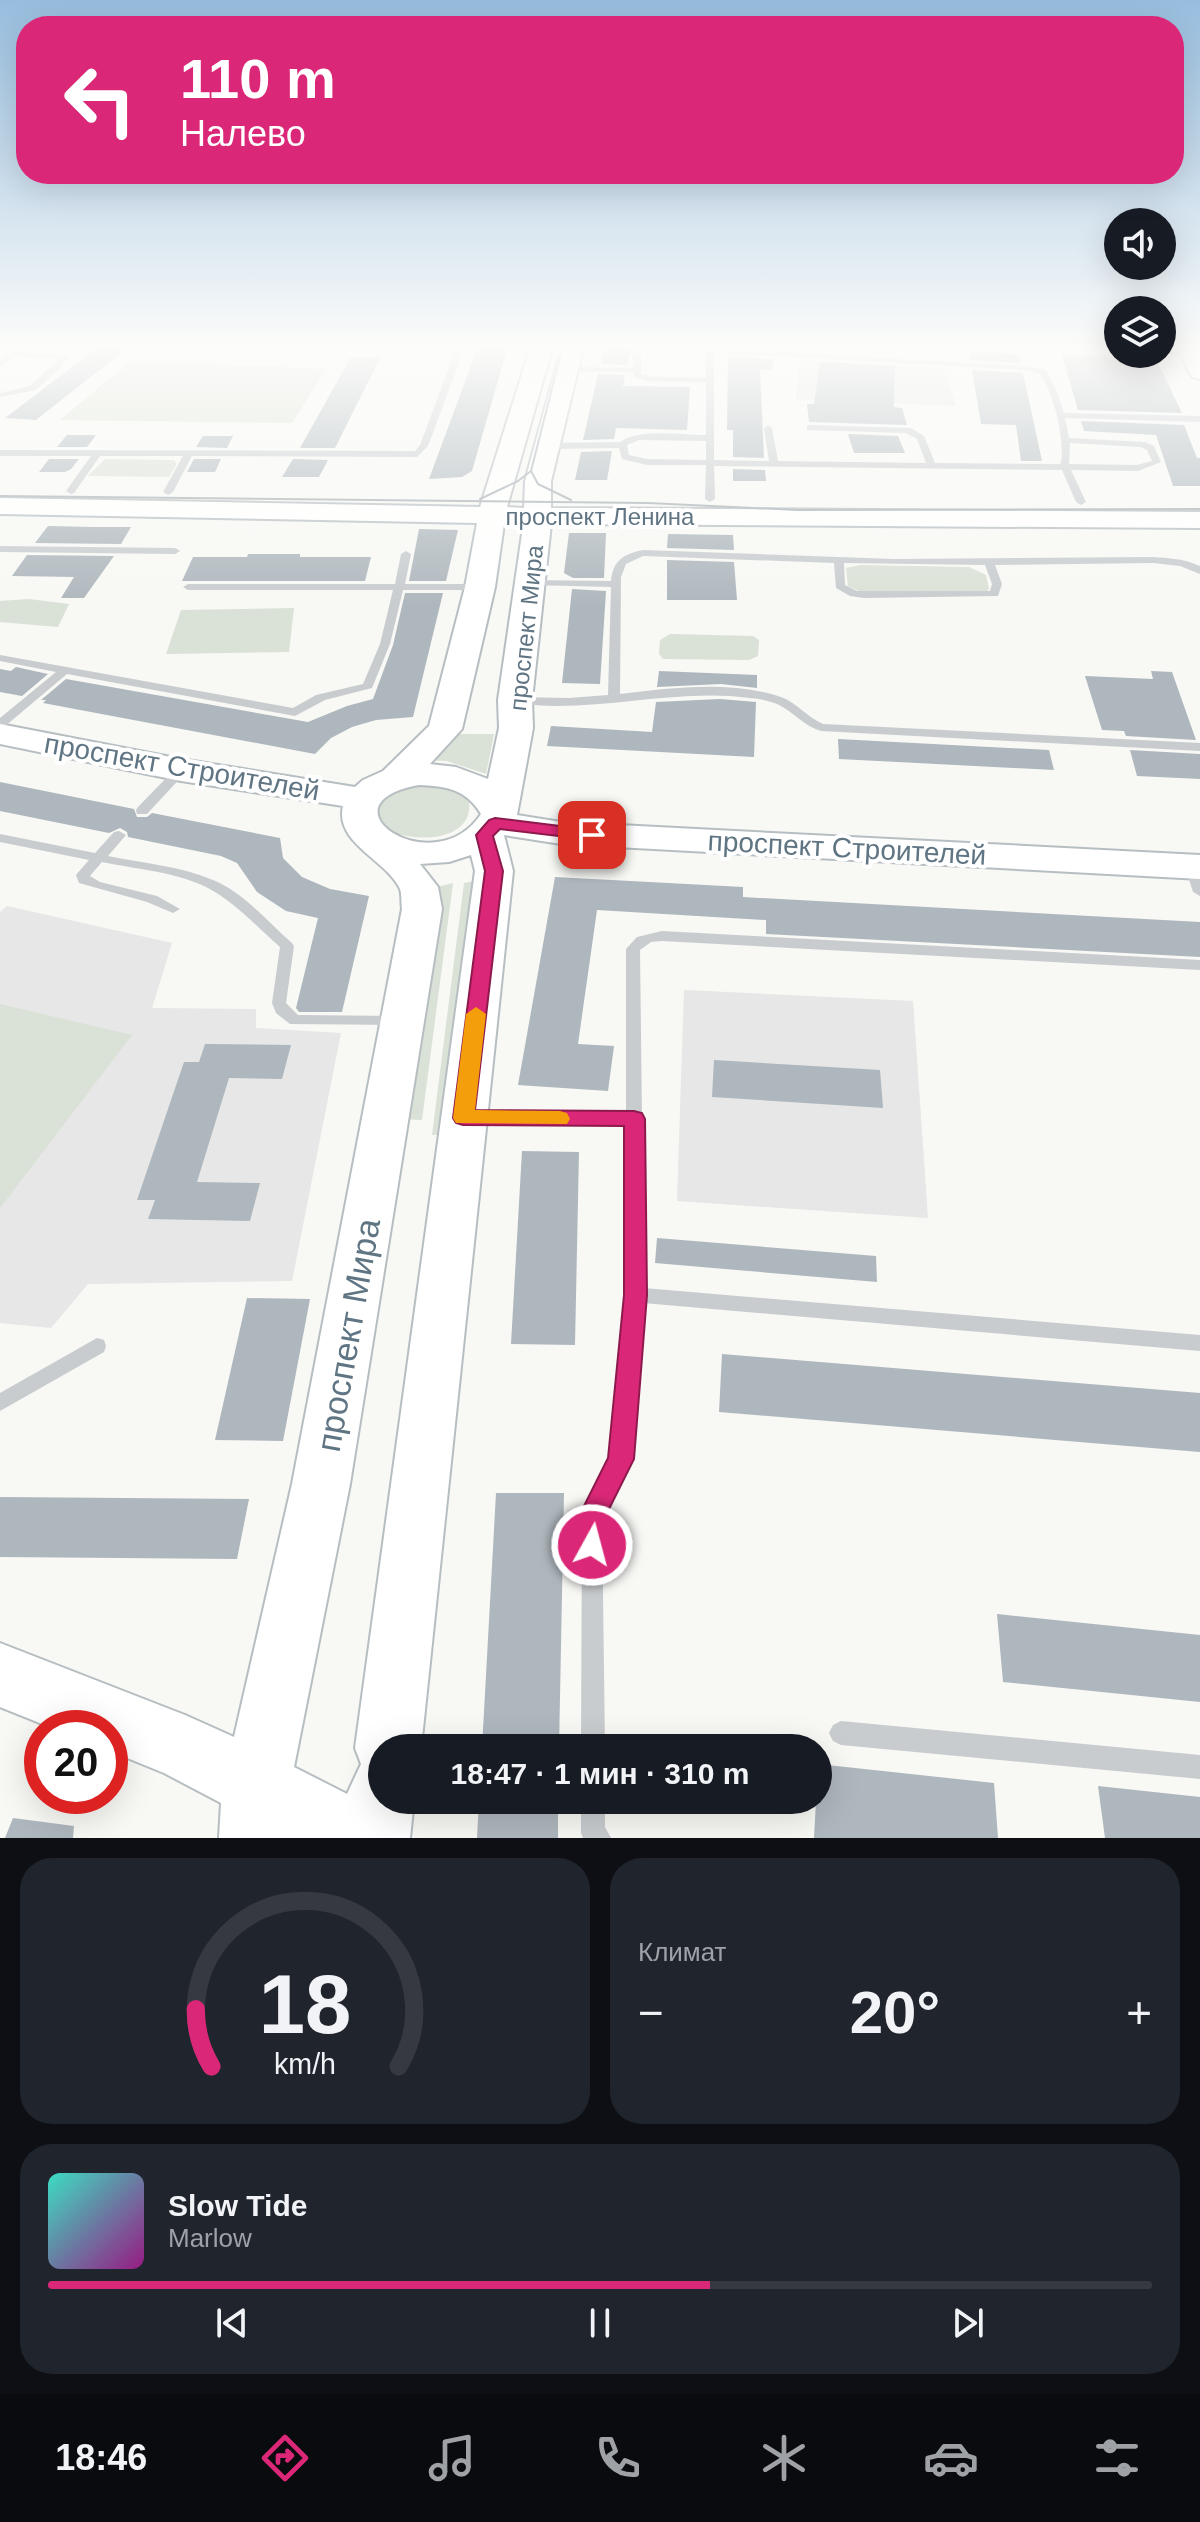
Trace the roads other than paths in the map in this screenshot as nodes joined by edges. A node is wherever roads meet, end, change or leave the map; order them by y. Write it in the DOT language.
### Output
graph roads {
  1 [pos="428,435"];
  2 [pos="515,435"];
  3 [pos="549,435"];
  4 [pos="710,435"];
  5 [pos="769,435"];
  6 [pos="916,435"];
  7 [pos="1064,435"];
  8 [pos="710,438"];
  9 [pos="1065,440"];
  10 [pos="623,445"];
  11 [pos="546,446"];
  12 [pos="0,453"];
  13 [pos="98,453"];
  14 [pos="189,454"];
  15 [pos="710,462"];
  16 [pos="774,463"];
  17 [pos="931,464"];
  18 [pos="1064,465"];
  19 [pos="0,490"];
  20 [pos="71,491"];
  21 [pos="168,492"];
  22 [pos="710,499"];
  23 [pos="1081,502"];
  24 [pos="1200,503"];
  25 [pos="0,506"];
  26 [pos="494,506"];
  27 [pos="537,506"];
  28 [pos="1200,520"];
  29 [pos="0,549"];
  30 [pos="175,551"];
  31 [pos="406,554"];
  32 [pos="839,560"];
  33 [pos="989,561"];
  34 [pos="1200,571"];
  35 [pos="530,582"];
  36 [pos="616,584"];
  37 [pos="188,587"];
  38 [pos="399,587"];
  39 [pos="480,587"];
  40 [pos="0,658"];
  41 [pos="66,669"];
  42 [pos="614,697"];
  43 [pos="515,700"];
  44 [pos="0,724"];
  45 [pos="0,734"];
  46 [pos="1200,747"];
  47 [pos="181,770"];
  48 [pos="396,778"];
  49 [pos="364,799"];
  50 [pos="142,811"];
  51 [pos="493,824"];
  52 [pos="119,835"];
  53 [pos="3,841"];
  54 [pos="381,844"];
  55 [pos="99,857"];
  56 [pos="1197,875"];
  57 [pos="173,909"];
  58 [pos="1200,965"];
  59 [pos="405,1021"];
  60 [pos="463,1118"];
  61 [pos="634,1119"];
  62 [pos="635,1295"];
  63 [pos="1200,1343"];
  64 [pos="97,1346"];
  65 [pos="0,1403"];
  66 [pos="0,1675"];
  67 [pos="841,1733"];
  68 [pos="390,1734"];
  69 [pos="593,1734"];
  70 [pos="1200,1767"];
  71 [pos="255,1812"];
  72 [pos="378,1814"];
  73 [pos="593,1814"];
  74 [pos="342,1838"];
  75 [pos="375,1838"];
  76 [pos="599,1838"];
  1 -- 14 [label="lane"];
  2 -- 26 [label="main road, проспект Мира"];
  3 -- 11 [label="main road, проспект Мира"];
  4 -- 8 [label="lane"];
  5 -- 16 [label="lane"];
  6 -- 17 [label="lane"];
  7 -- 9 [label="lane"];
  8 -- 10 [label="lane"];
  8 -- 15 [label="lane"];
  9 -- 18 [label="lane"];
  9 -- 18 [label="lane"];
  10 -- 11 [label="lane"];
  10 -- 15 [label="lane"];
  11 -- 27 [label="main road, проспект Мира"];
  12 -- 13 [label="lane"];
  13 -- 14 [label="lane"];
  13 -- 20 [label="lane"];
  14 -- 21 [label="lane"];
  15 -- 16 [label="lane"];
  15 -- 22 [label="lane"];
  16 -- 17 [label="lane"];
  17 -- 18 [label="lane"];
  18 -- 23 [label="lane"];
  19 -- 20 [label="main road, проспект Ленина"];
  20 -- 21 [label="main road, проспект Ленина"];
  21 -- 26 [label="main road, проспект Ленина"];
  22 -- 23 [label="main road, проспект Ленина"];
  22 -- 27 [label="main road, проспект Ленина"];
  23 -- 24 [label="main road, проспект Ленина"];
  25 -- 26 [label="main road, проспект Ленина"];
  26 -- 27 [label="main road, проспект Ленина"];
  26 -- 39 [label="main road, проспект Мира"];
  27 -- 28 [label="main road, проспект Ленина"];
  27 -- 35 [label="main road, проспект Мира"];
  29 -- 30 [label="lane"];
  31 -- 38 [label="lane"];
  32 -- 33 [label="lane"];
  32 -- 33 [label="lane"];
  32 -- 36 [label="lane"];
  33 -- 34 [label="lane"];
  35 -- 36 [label="lane"];
  35 -- 43 [label="main road, проспект Мира"];
  36 -- 42 [label="lane"];
  37 -- 38 [label="lane"];
  38 -- 39 [label="lane"];
  38 -- 41 [label="lane"];
  39 -- 48 [label="main road, проспект Мира"];
  40 -- 41 [label="lane"];
  41 -- 44 [label="lane"];
  42 -- 43 [label="lane"];
  42 -- 46 [label="lane"];
  43 -- 51 [label="main road, проспект Мира"];
  45 -- 47 [label="main road, проспект Строителей"];
  47 -- 49 [label="main road, проспект Строителей"];
  47 -- 50 [label="lane"];
  48 -- 49 [label="main road"];
  48 -- 51 [label="main road"];
  49 -- 54 [label="main road"];
  51 -- 54 [label="main road"];
  51 -- 56 [label="main road, проспект Строителей"];
  51 -- 60 [label="main road, проспект Мира"];
  52 -- 55 [label="lane"];
  53 -- 55 [label="lane"];
  54 -- 59 [label="main road, проспект Мира"];
  55 -- 57 [label="lane"];
  55 -- 59 [label="lane"];
  58 -- 61 [label="lane"];
  59 -- 71 [label="main road, проспект Мира"];
  60 -- 61 [label="lane"];
  60 -- 68 [label="main road, проспект Мира"];
  61 -- 62 [label="lane"];
  62 -- 63 [label="lane"];
  62 -- 69 [label="lane"];
  64 -- 65 [label="lane"];
  66 -- 71 [label="main road"];
  67 -- 70 [label="lane"];
  71 -- 74 [label="main road"];
  72 -- 75 [label="main road"];
  73 -- 76 [label="lane"];
}
